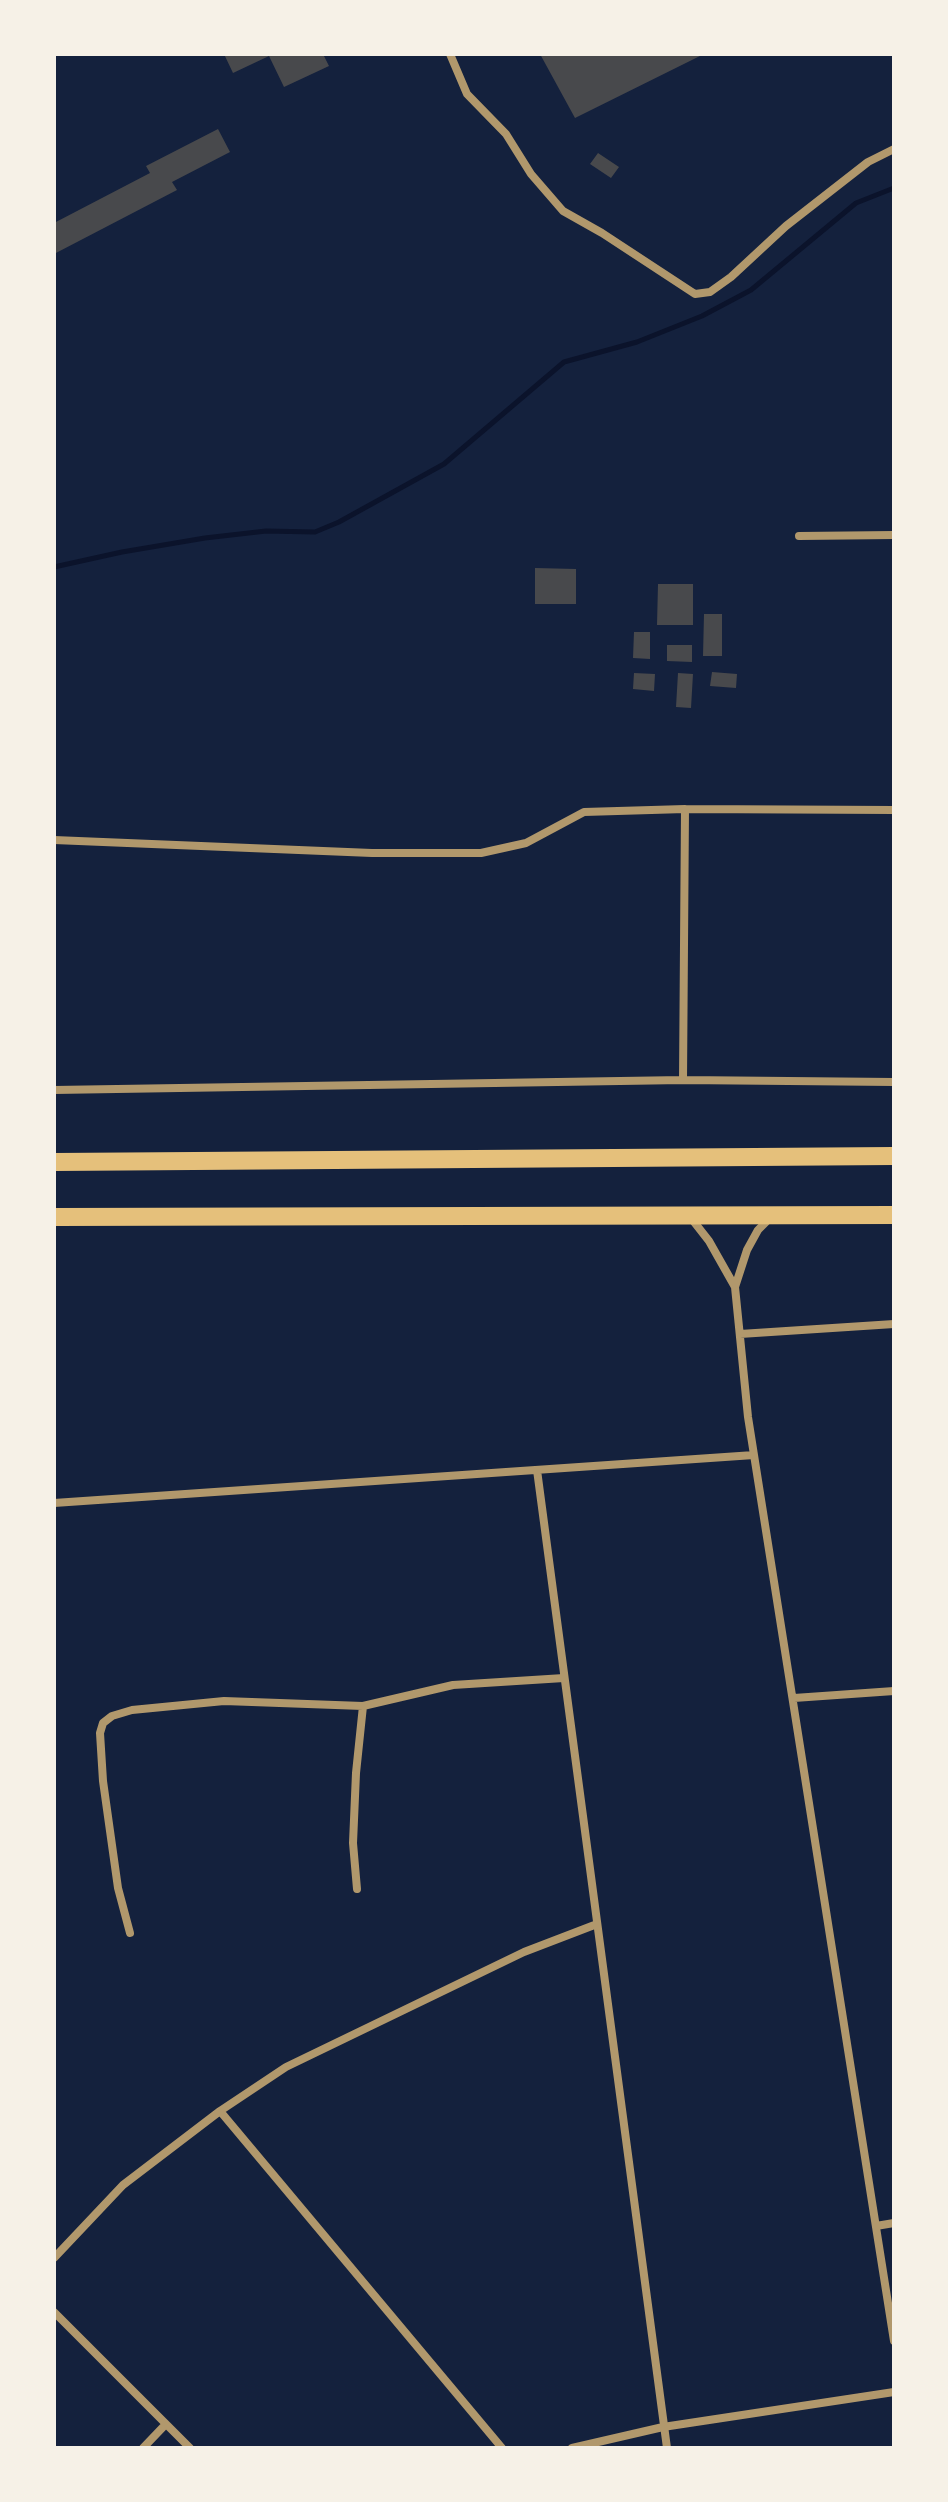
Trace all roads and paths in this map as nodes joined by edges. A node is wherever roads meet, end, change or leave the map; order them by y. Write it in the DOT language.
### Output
graph roads {
  1 [pos="450,54"];
  2 [pos="894,149"];
  3 [pos="894,535"];
  4 [pos="799,536"];
  5 [pos="685,809"];
  6 [pos="894,810"];
  7 [pos="54,840"];
  8 [pos="683,1080"];
  9 [pos="894,1082"];
  10 [pos="54,1090"];
  11 [pos="894,1156"];
  12 [pos="54,1162"];
  13 [pos="894,1215"];
  14 [pos="54,1217"];
  15 [pos="690,1217"];
  16 [pos="771,1217"];
  17 [pos="735,1287"];
  18 [pos="894,1324"];
  19 [pos="740,1334"];
  20 [pos="754,1455"];
  21 [pos="537,1470"];
  22 [pos="54,1503"];
  23 [pos="564,1678"];
  24 [pos="894,1691"];
  25 [pos="794,1698"];
  26 [pos="363,1706"];
  27 [pos="357,1889"];
  28 [pos="597,1924"];
  29 [pos="130,1933"];
  30 [pos="220,2111"];
  31 [pos="894,2223"];
  32 [pos="876,2226"];
  33 [pos="54,2258"];
  34 [pos="54,2312"];
  35 [pos="894,2341"];
  36 [pos="894,2392"];
  37 [pos="165,2425"];
  38 [pos="663,2427"];
  39 [pos="143,2448"];
  40 [pos="190,2448"];
  41 [pos="502,2448"];
  42 [pos="572,2448"];
  43 [pos="667,2448"];
  1 -- 2 [label="street"];
  3 -- 4 [label="street"];
  5 -- 6 [label="street"];
  5 -- 7 [label="street"];
  5 -- 8 [label="street"];
  8 -- 9 [label="street"];
  8 -- 10 [label="street"];
  11 -- 12 [label="highway"];
  13 -- 16 [label="highway"];
  14 -- 15 [label="highway"];
  15 -- 16 [label="highway"];
  15 -- 17 [label="street"];
  16 -- 17 [label="street"];
  17 -- 19 [label="street"];
  18 -- 19 [label="street"];
  19 -- 20 [label="street"];
  20 -- 21 [label="street"];
  20 -- 25 [label="street"];
  21 -- 22 [label="street"];
  21 -- 23 [label="street"];
  23 -- 26 [label="street"];
  23 -- 28 [label="street"];
  24 -- 25 [label="street"];
  25 -- 32 [label="street"];
  26 -- 27 [label="street"];
  26 -- 29 [label="street"];
  28 -- 30 [label="street"];
  28 -- 38 [label="street"];
  30 -- 33 [label="street"];
  30 -- 41 [label="street"];
  31 -- 32 [label="street"];
  32 -- 35 [label="street"];
  34 -- 37 [label="street"];
  36 -- 38 [label="street"];
  37 -- 39 [label="street"];
  37 -- 40 [label="street"];
  38 -- 42 [label="street"];
  38 -- 43 [label="street"];
}
